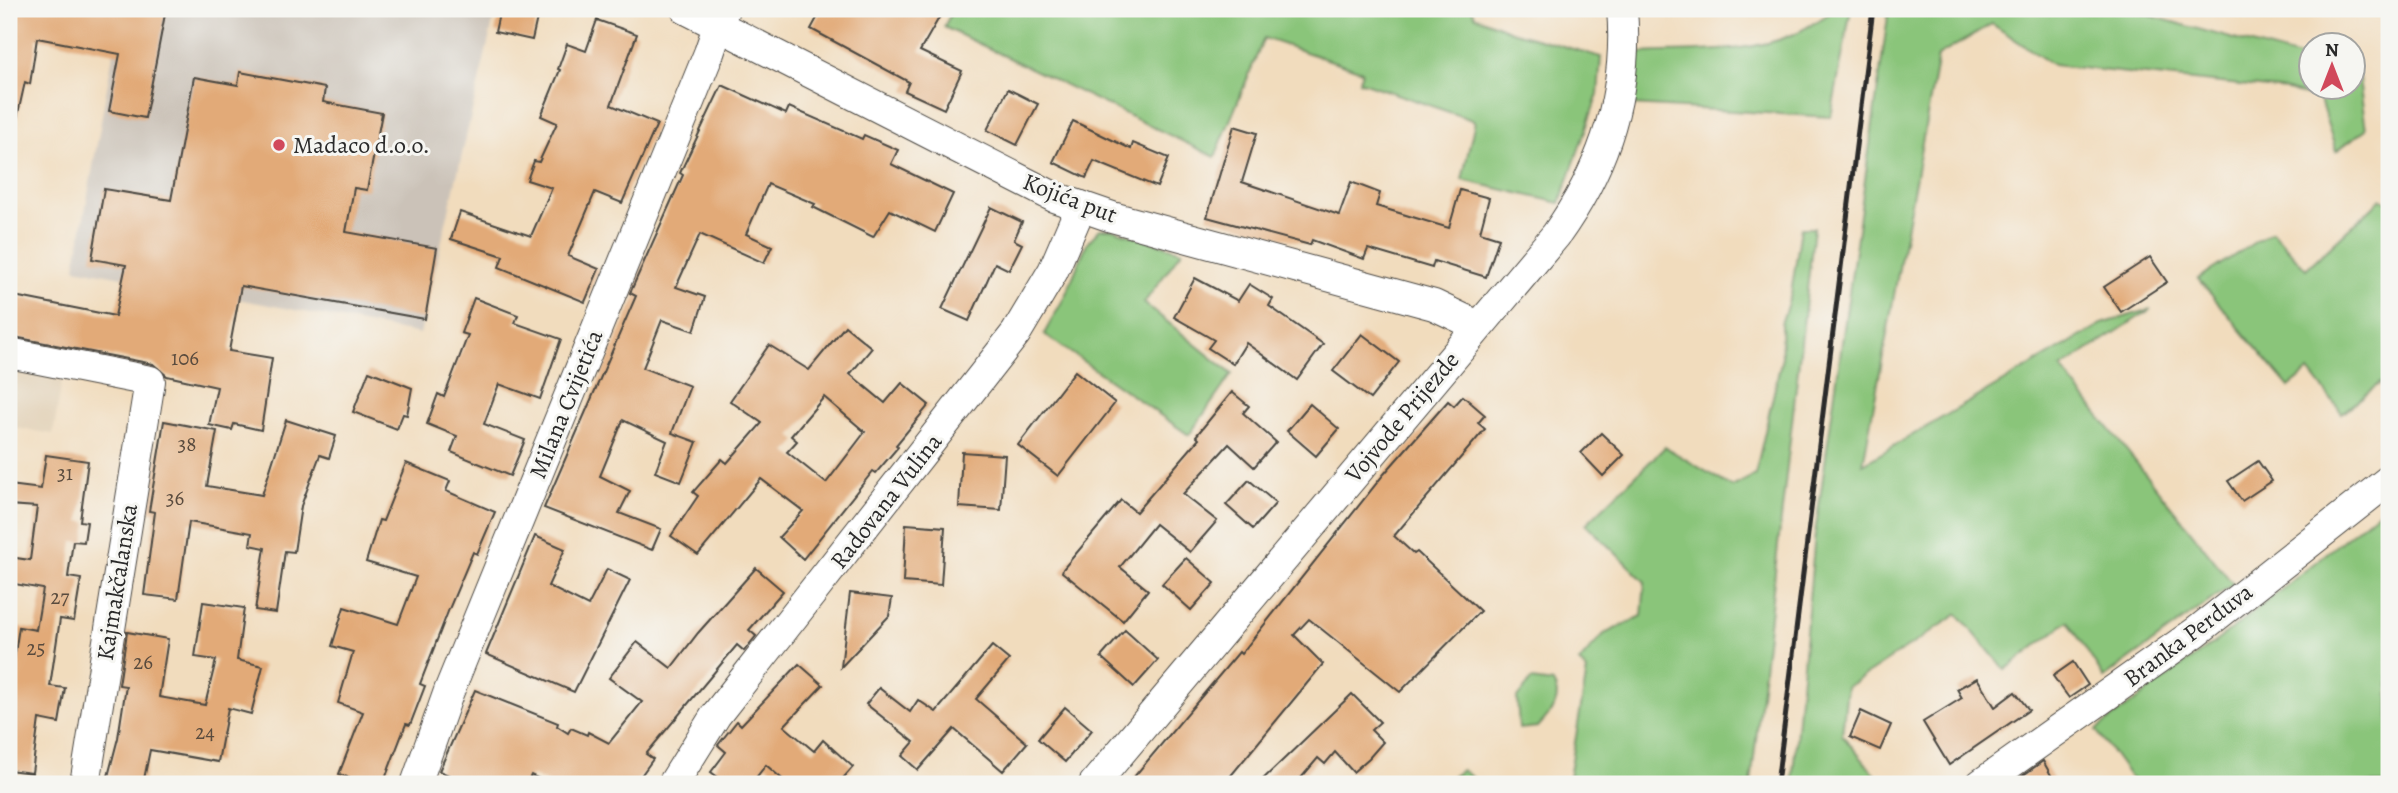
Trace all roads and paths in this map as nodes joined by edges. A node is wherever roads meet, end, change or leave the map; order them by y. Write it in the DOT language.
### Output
graph roads {
  1 [pos="686,9"];
  2 [pos="1622,9"];
  3 [pos="722,17"];
  4 [pos="1081,206"];
  5 [pos="1478,326"];
  6 [pos="9,353"];
  7 [pos="2389,480"];
  8 [pos="85,784"];
  9 [pos="416,784"];
  10 [pos="673,784"];
  11 [pos="1094,784"];
  12 [pos="1982,784"];
  1 -- 3 [label="street, Kojića put"];
  2 -- 5 [label="street, Vojvode Prijezde"];
  3 -- 4 [label="street, Kojića put"];
  3 -- 9 [label="street, Milana Cvijetića"];
  4 -- 5 [label="street, Kojića put"];
  4 -- 10 [label="street, Radovana Vulina"];
  5 -- 11 [label="street, Vojvode Prijezde"];
  6 -- 8 [label="street, Kajmakčalanska"];
  7 -- 12 [label="street, Branka Perduva"];
}
